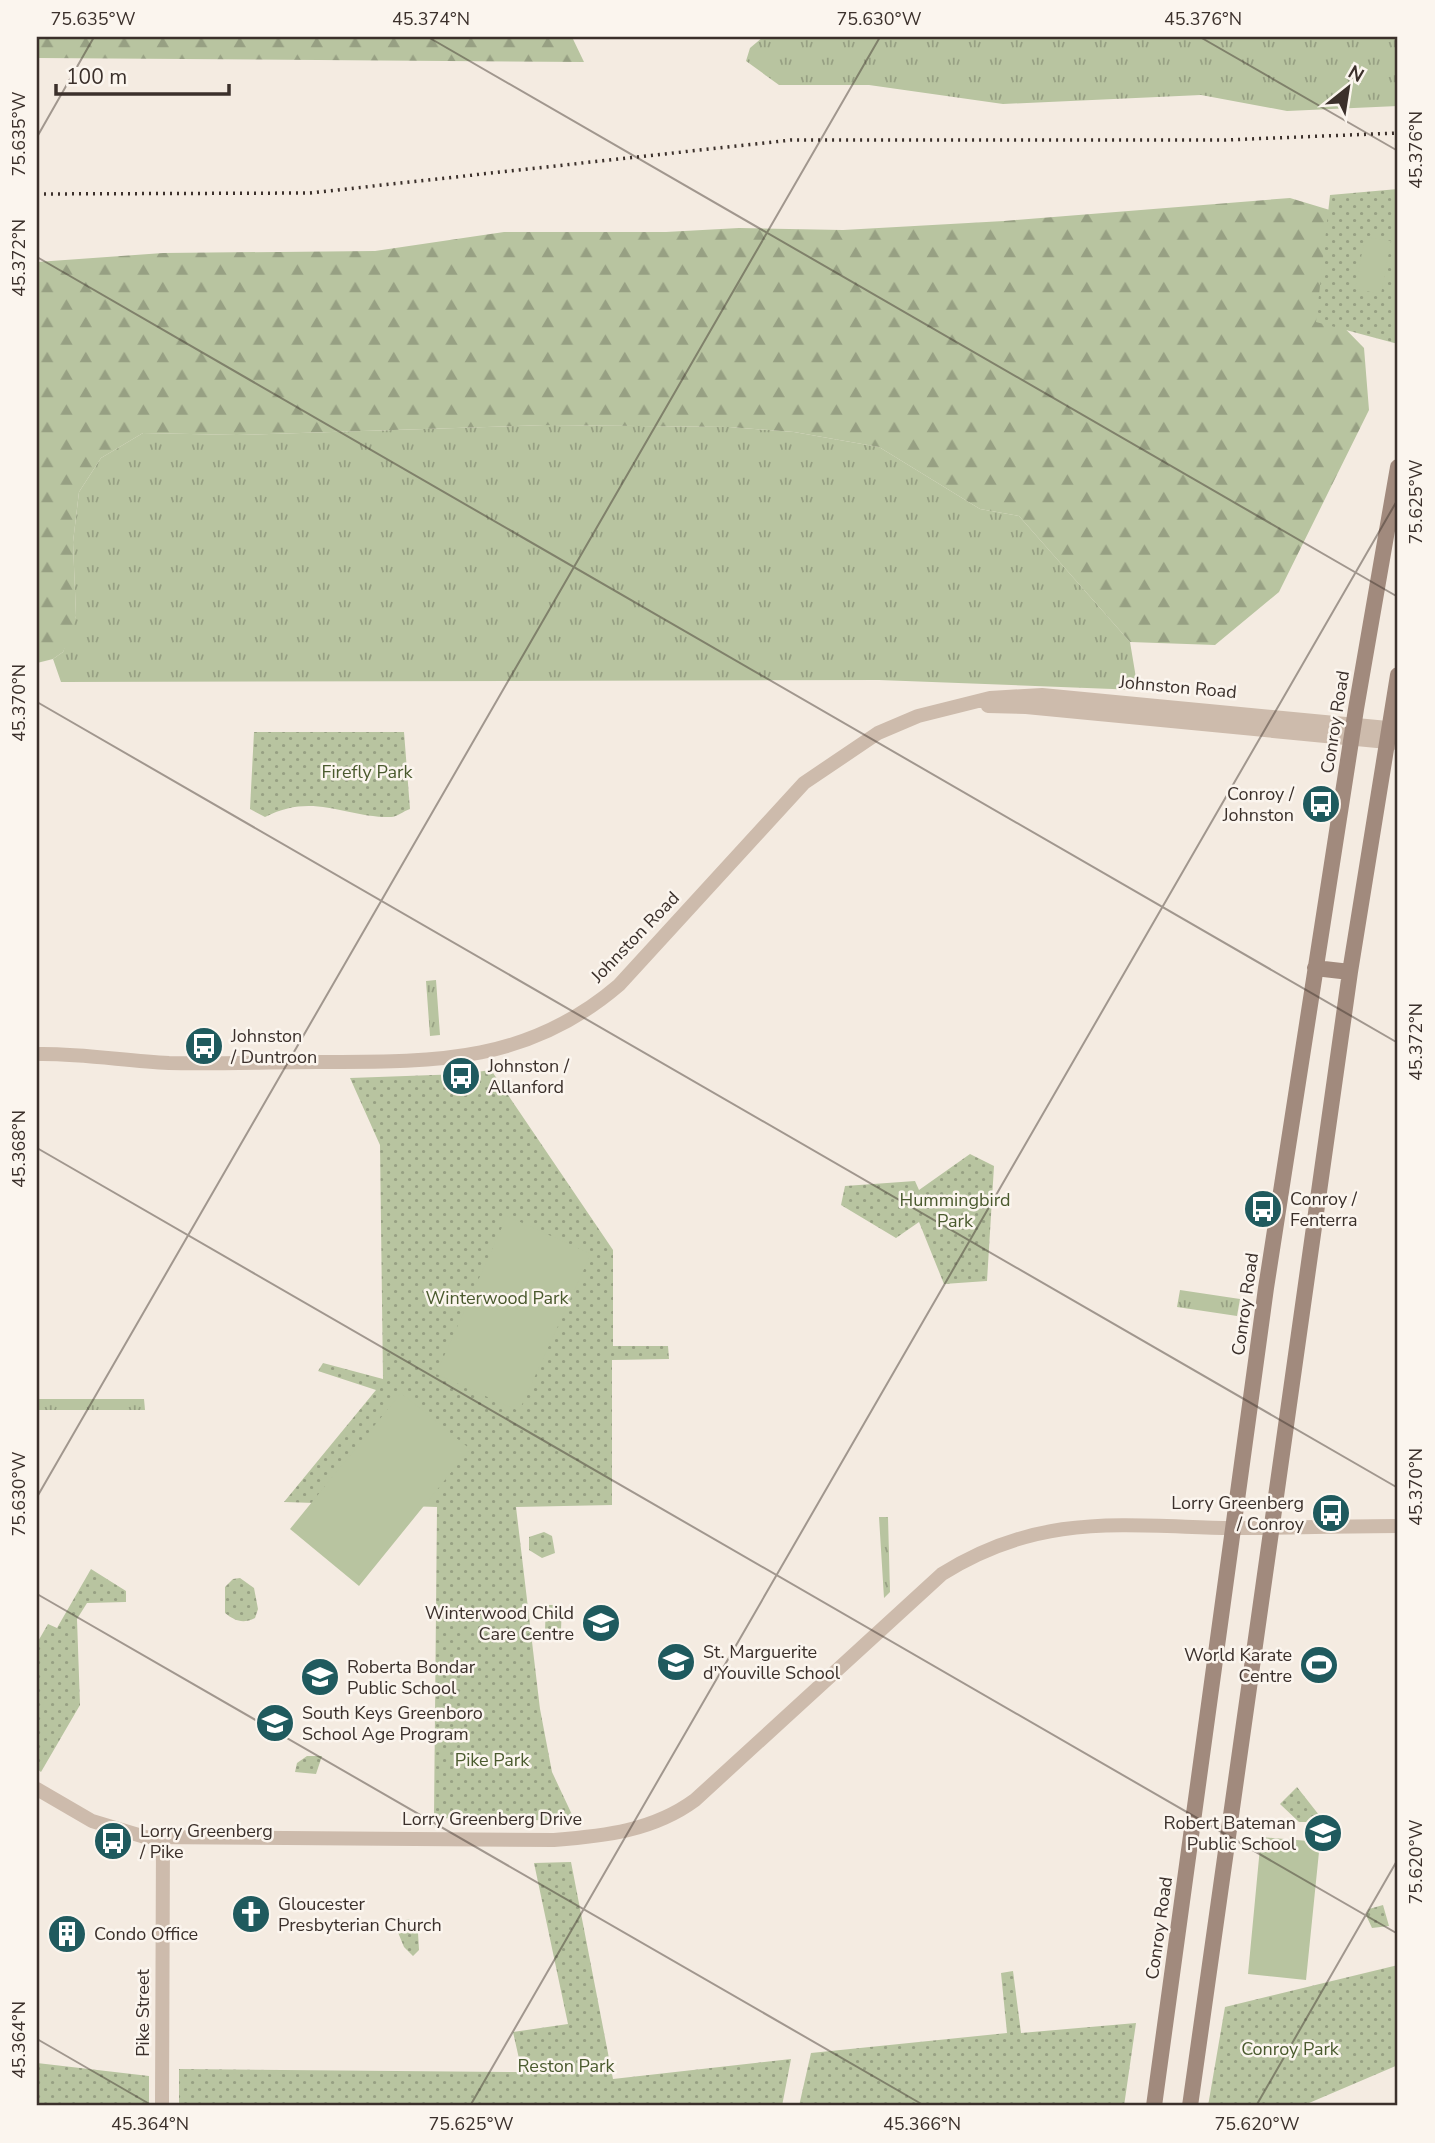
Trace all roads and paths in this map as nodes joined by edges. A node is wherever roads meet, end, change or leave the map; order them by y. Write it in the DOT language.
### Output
graph roads {
  1 [pos="1398,467"];
  2 [pos="1398,675"];
  3 [pos="1352,731"];
  4 [pos="1393,736"];
  5 [pos="1315,968"];
  6 [pos="1350,972"];
  7 [pos="37,1054"];
  8 [pos="116,1059"];
  9 [pos="37,1063"];
  10 [pos="1398,1526"];
  11 [pos="1271,1527"];
  12 [pos="1233,1528"];
  13 [pos="37,1789"];
  14 [pos="163,1837"];
  15 [pos="162,2106"];
  16 [pos="1154,2106"];
  17 [pos="1190,2106"];
  1 -- 3 [label="main road, Conroy Road"];
  2 -- 4 [label="main road"];
  3 -- 4 [label="street, Johnston Road"];
  3 -- 5 [label="main road, Conroy Road"];
  3 -- 8 [label="street, Johnston Road"];
  4 -- 6 [label="main road"];
  5 -- 6 [label="main road"];
  5 -- 12 [label="main road, Conroy Road"];
  6 -- 11 [label="main road"];
  7 -- 8 [label="street, Johnston Road"];
  8 -- 9 [label="street, Johnston Road"];
  10 -- 11 [label="street, Lorry Greenberg Drive"];
  11 -- 12 [label="street, Lorry Greenberg Drive"];
  11 -- 17 [label="main road"];
  12 -- 14 [label="street, Lorry Greenberg Drive"];
  12 -- 16 [label="main road, Conroy Road"];
  13 -- 14 [label="street, Lorry Greenberg Drive"];
  14 -- 15 [label="street, Pike Street"];
}
